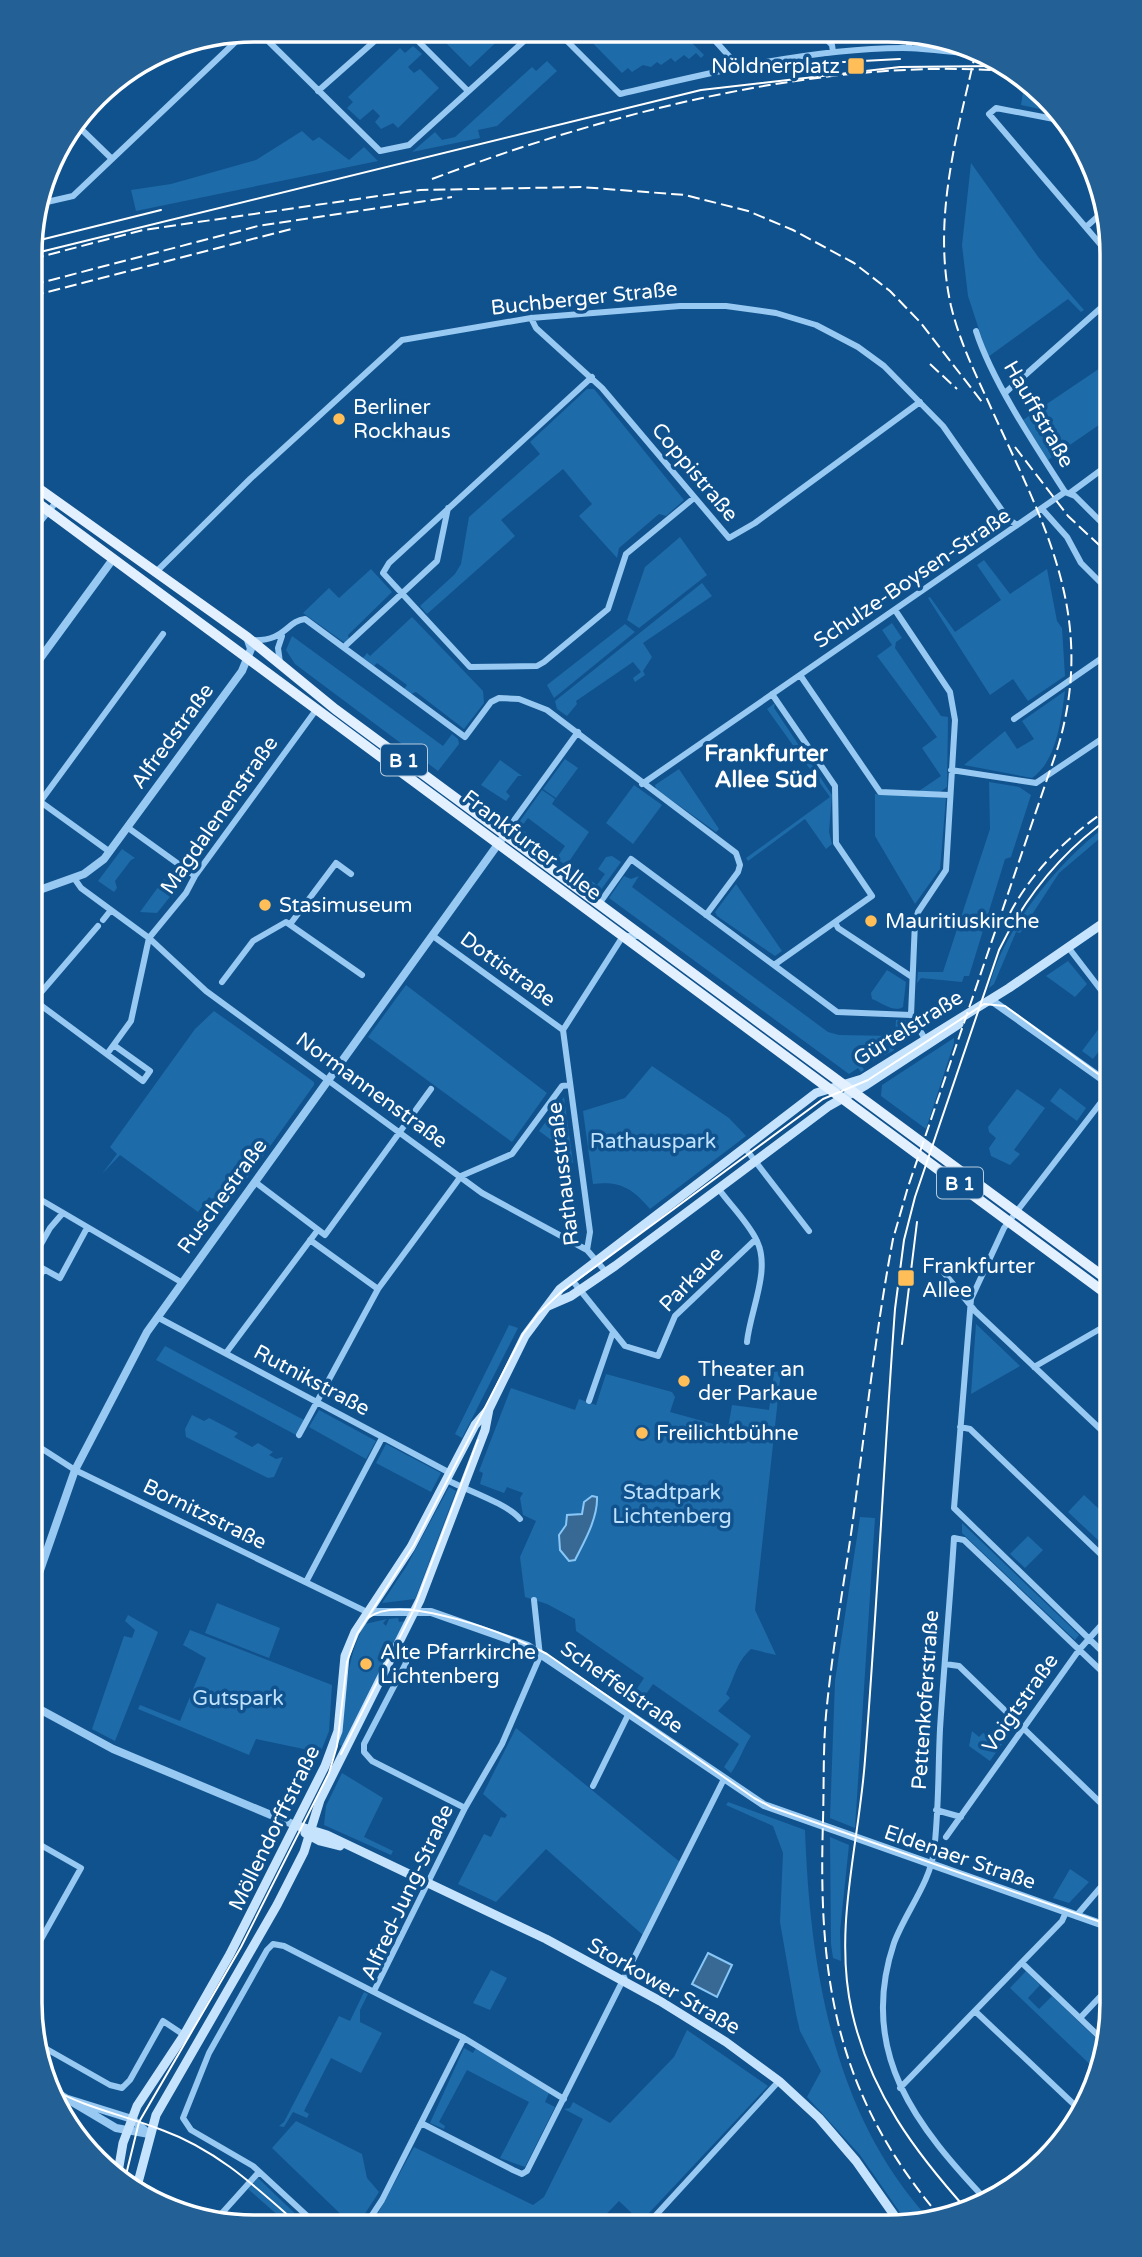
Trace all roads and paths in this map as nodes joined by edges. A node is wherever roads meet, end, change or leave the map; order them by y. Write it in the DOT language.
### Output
graph roads {
  1 [pos="269,42"];
  2 [pos="374,42"];
  3 [pos="419,42"];
  4 [pos="523,42"];
  5 [pos="568,42"];
  6 [pos="716,42"];
  7 [pos="829,42"];
  8 [pos="234,43"];
  9 [pos="909,43"];
  10 [pos="909,48"];
  11 [pos="833,52"];
  12 [pos="953,52"];
  13 [pos="738,66"];
  14 [pos="318,91"];
  15 [pos="468,91"];
  16 [pos="1050,118"];
  17 [pos="82,130"];
  18 [pos="112,159"];
  19 [pos="49,202"];
  20 [pos="1097,217"];
  21 [pos="1086,227"];
  22 [pos="1100,244"];
  23 [pos="1100,309"];
  24 [pos="531,318"];
  25 [pos="976,331"];
  26 [pos="592,377"];
  27 [pos="1006,392"];
  28 [pos="920,402"];
  29 [pos="1100,470"];
  30 [pos="42,491"];
  31 [pos="1067,492"];
  32 [pos="694,498"];
  33 [pos="57,501"];
  34 [pos="42,505"];
  35 [pos="449,508"];
  36 [pos="1042,509"];
  37 [pos="49,510"];
  38 [pos="42,519"];
  39 [pos="1100,522"];
  40 [pos="1017,525"];
  41 [pos="101,549"];
  42 [pos="113,559"];
  43 [pos="157,571"];
  44 [pos="1100,582"];
  45 [pos="155,589"];
  46 [pos="402,594"];
  47 [pos="895,610"];
  48 [pos="163,634"];
  49 [pos="282,636"];
  50 [pos="248,639"];
  51 [pos="344,647"];
  52 [pos="42,656"];
  53 [pos="249,659"];
  54 [pos="1100,659"];
  55 [pos="280,665"];
  56 [pos="800,675"];
  57 [pos="772,694"];
  58 [pos="316,710"];
  59 [pos="1014,719"];
  60 [pos="578,732"];
  61 [pos="1100,740"];
  62 [pos="951,770"];
  63 [pos="642,784"];
  64 [pos="949,796"];
  65 [pos="42,799"];
  66 [pos="42,803"];
  67 [pos="127,827"];
  68 [pos="504,834"];
  69 [pos="498,844"];
  70 [pos="110,852"];
  71 [pos="351,874"];
  72 [pos="195,876"];
  73 [pos="75,878"];
  74 [pos="42,889"];
  75 [pos="599,904"];
  76 [pos="111,910"];
  77 [pos="706,915"];
  78 [pos="835,922"];
  79 [pos="291,923"];
  80 [pos="1100,925"];
  81 [pos="433,936"];
  82 [pos="623,936"];
  83 [pos="642,936"];
  84 [pos="149,939"];
  85 [pos="1068,947"];
  86 [pos="774,965"];
  87 [pos="362,975"];
  88 [pos="912,976"];
  89 [pos="222,982"];
  90 [pos="1100,989"];
  91 [pos="42,990"];
  92 [pos="991,1000"];
  93 [pos="42,1008"];
  94 [pos="911,1015"];
  95 [pos="563,1030"];
  96 [pos="925,1039"];
  97 [pos="116,1046"];
  98 [pos="107,1054"];
  99 [pos="1100,1078"];
  100 [pos="328,1080"];
  101 [pos="843,1084"];
  102 [pos="570,1085"];
  103 [pos="830,1088"];
  104 [pos="431,1089"];
  105 [pos="854,1092"];
  106 [pos="843,1097"];
  107 [pos="1100,1103"];
  108 [pos="400,1132"];
  109 [pos="745,1148"];
  110 [pos="755,1161"];
  111 [pos="461,1176"];
  112 [pos="255,1182"];
  113 [pos="718,1188"];
  114 [pos="42,1201"];
  115 [pos="1017,1212"];
  116 [pos="62,1214"];
  117 [pos="1009,1221"];
  118 [pos="87,1228"];
  119 [pos="317,1231"];
  120 [pos="809,1231"];
  121 [pos="756,1239"];
  122 [pos="310,1240"];
  123 [pos="42,1242"];
  124 [pos="587,1250"];
  125 [pos="597,1261"];
  126 [pos="936,1263"];
  127 [pos="44,1269"];
  128 [pos="42,1272"];
  129 [pos="606,1272"];
  130 [pos="1100,1274"];
  131 [pos="572,1280"];
  132 [pos="181,1282"];
  133 [pos="378,1289"];
  134 [pos="1100,1289"];
  135 [pos="580,1290"];
  136 [pos="970,1305"];
  137 [pos="548,1306"];
  138 [pos="157,1317"];
  139 [pos="1100,1329"];
  140 [pos="613,1332"];
  141 [pos="747,1342"];
  142 [pos="226,1353"];
  143 [pos="1034,1367"];
  144 [pos="589,1401"];
  145 [pos="317,1402"];
  146 [pos="489,1409"];
  147 [pos="960,1427"];
  148 [pos="1100,1429"];
  149 [pos="299,1435"];
  150 [pos="382,1438"];
  151 [pos="42,1449"];
  152 [pos="75,1470"];
  153 [pos="448,1477"];
  154 [pos="463,1488"];
  155 [pos="520,1518"];
  156 [pos="1100,1553"];
  157 [pos="42,1564"];
  158 [pos="306,1583"];
  159 [pos="534,1600"];
  160 [pos="415,1610"];
  161 [pos="367,1612"];
  162 [pos="1100,1626"];
  163 [pos="1088,1638"];
  164 [pos="1079,1650"];
  165 [pos="1100,1650"];
  166 [pos="538,1651"];
  167 [pos="393,1653"];
  168 [pos="945,1664"];
  169 [pos="1100,1670"];
  170 [pos="42,1711"];
  171 [pos="629,1713"];
  172 [pos="1024,1729"];
  173 [pos="724,1779"];
  174 [pos="593,1786"];
  175 [pos="1100,1802"];
  176 [pos="465,1808"];
  177 [pos="936,1810"];
  178 [pos="796,1817"];
  179 [pos="961,1817"];
  180 [pos="295,1825"];
  181 [pos="310,1833"];
  182 [pos="946,1837"];
  183 [pos="42,1846"];
  184 [pos="930,1865"];
  185 [pos="427,1882"];
  186 [pos="1100,1888"];
  187 [pos="1066,1912"];
  188 [pos="1076,1916"];
  189 [pos="1100,1924"];
  190 [pos="42,1938"];
  191 [pos="1022,1964"];
  192 [pos="624,1982"];
  193 [pos="374,1991"];
  194 [pos="1100,1997"];
  195 [pos="976,2012"];
  196 [pos="1080,2018"];
  197 [pos="184,2035"];
  198 [pos="1097,2035"];
  199 [pos="464,2038"];
  200 [pos="47,2049"];
  201 [pos="779,2081"];
  202 [pos="900,2088"];
  203 [pos="64,2097"];
  204 [pos="68,2099"];
  205 [pos="564,2099"];
  206 [pos="1074,2105"];
  207 [pos="127,2117"];
  208 [pos="421,2123"];
  209 [pos="126,2132"];
  210 [pos="149,2134"];
  211 [pos="119,2166"];
  212 [pos="260,2172"];
  213 [pos="138,2180"];
  214 [pos="980,2194"];
  215 [pos="223,2212"];
  216 [pos="307,2215"];
  217 [pos="372,2215"];
  218 [pos="656,2215"];
  219 [pos="894,2215"];
  1 -- 14 [label="street"];
  2 -- 14 [label="street"];
  3 -- 15 [label="street"];
  4 -- 15 [label="street"];
  5 -- 13 [label="street"];
  6 -- 13 [label="street"];
  7 -- 11 [label="street"];
  8 -- 18 [label="street"];
  9 -- 10 [label="street"];
  10 -- 11 [label="street"];
  10 -- 12 [label="street"];
  11 -- 13 [label="street"];
  14 -- 15 [label="street"];
  16 -- 21 [label="street"];
  17 -- 18 [label="street"];
  18 -- 19 [label="street"];
  20 -- 21 [label="street"];
  21 -- 22 [label="street"];
  23 -- 27 [label="street"];
  24 -- 26 [label="street, Coppistraße"];
  24 -- 28 [label="street, Buchberger Straße"];
  24 -- 43 [label="street, Buchberger Straße"];
  25 -- 27 [label="street, Hauffstraße"];
  26 -- 32 [label="street, Coppistraße"];
  26 -- 35 [label="street"];
  27 -- 31 [label="street, Hauffstraße"];
  28 -- 32 [label="street, Coppistraße"];
  28 -- 40 [label="street, Buchberger Straße"];
  29 -- 31 [label="street, Schulze-Boysen-Straße"];
  30 -- 33 [label="main road, Frankfurter Allee / B 1"];
  31 -- 36 [label="street, Schulze-Boysen-Straße"];
  31 -- 39 [label="street, Hauffstraße"];
  32 -- 46 [label="street"];
  33 -- 37 [label="street"];
  33 -- 43 [label="main road, Frankfurter Allee / B 1"];
  34 -- 37 [label="main road, Frankfurter Allee / B 1"];
  35 -- 46 [label="street"];
  35 -- 46 [label="street"];
  36 -- 40 [label="street, Schulze-Boysen-Straße"];
  36 -- 44 [label="street"];
  37 -- 38 [label="street"];
  37 -- 41 [label="main road, Frankfurter Allee / B 1"];
  40 -- 47 [label="street, Schulze-Boysen-Straße"];
  41 -- 42 [label="main road, Frankfurter Allee / B 1"];
  41 -- 43 [label="main road"];
  42 -- 43 [label="main road"];
  42 -- 45 [label="main road, Frankfurter Allee / B 1"];
  42 -- 52 [label="street"];
  43 -- 45 [label="main road"];
  43 -- 50 [label="main road, Frankfurter Allee / B 1"];
  45 -- 53 [label="main road, Frankfurter Allee / B 1"];
  46 -- 51 [label="street"];
  47 -- 56 [label="street, Schulze-Boysen-Straße"];
  47 -- 62 [label="street"];
  48 -- 65 [label="street"];
  49 -- 50 [label="street"];
  49 -- 51 [label="street"];
  49 -- 55 [label="street"];
  50 -- 53 [label="street"];
  50 -- 55 [label="main road, Frankfurter Allee / B 1"];
  51 -- 60 [label="street"];
  53 -- 58 [label="main road, Frankfurter Allee / B 1"];
  53 -- 67 [label="street, Alfredstraße"];
  54 -- 59 [label="street"];
  55 -- 68 [label="main road, Frankfurter Allee / B 1"];
  56 -- 57 [label="street, Schulze-Boysen-Straße"];
  56 -- 64 [label="street, Schulze-Boysen-Straße"];
  57 -- 63 [label="street, Schulze-Boysen-Straße"];
  57 -- 78 [label="street"];
  58 -- 69 [label="main road, Frankfurter Allee / B 1"];
  58 -- 72 [label="street, Magdalenenstraße"];
  60 -- 63 [label="street"];
  60 -- 68 [label="street"];
  61 -- 62 [label="street"];
  62 -- 64 [label="street"];
  63 -- 77 [label="street"];
  64 -- 88 [label="street"];
  66 -- 70 [label="street"];
  67 -- 70 [label="street, Alfredstraße"];
  67 -- 72 [label="street"];
  68 -- 69 [label="street, Ruschestraße"];
  68 -- 75 [label="main road, Frankfurter Allee / B 1"];
  69 -- 81 [label="street, Ruschestraße"];
  69 -- 82 [label="main road, Frankfurter Allee / B 1"];
  70 -- 73 [label="street, Alfredstraße"];
  71 -- 79 [label="street"];
  72 -- 84 [label="street, Magdalenenstraße"];
  73 -- 74 [label="street, Alfredstraße"];
  73 -- 76 [label="street, Normannenstraße"];
  75 -- 77 [label="street, Frankfurter Allee"];
  75 -- 83 [label="main road, Frankfurter Allee / B 1"];
  76 -- 84 [label="street, Normannenstraße"];
  76 -- 91 [label="street"];
  77 -- 86 [label="street, Frankfurter Allee"];
  78 -- 86 [label="street"];
  78 -- 88 [label="street"];
  79 -- 87 [label="street"];
  79 -- 89 [label="street"];
  80 -- 85 [label="main road, Gürtelstraße"];
  81 -- 95 [label="street, Dottistraße"];
  81 -- 100 [label="street, Ruschestraße"];
  82 -- 83 [label="street"];
  82 -- 95 [label="street"];
  82 -- 103 [label="main road, Frankfurter Allee / B 1"];
  83 -- 101 [label="main road, Frankfurter Allee / B 1"];
  84 -- 97 [label="street"];
  84 -- 100 [label="street, Normannenstraße"];
  85 -- 90 [label="street"];
  85 -- 92 [label="main road, Gürtelstraße"];
  86 -- 94 [label="street, Frankfurter Allee"];
  88 -- 94 [label="street"];
  92 -- 96 [label="main road, Gürtelstraße"];
  92 -- 99 [label="street"];
  92 -- 105 [label="main road, Gürtelstraße"];
  93 -- 98 [label="street"];
  94 -- 96 [label="street"];
  95 -- 102 [label="street, Rathausstraße"];
  96 -- 101 [label="main road, Gürtelstraße"];
  97 -- 98 [label="street"];
  97 -- 98 [label="street"];
  100 -- 108 [label="street, Normannenstraße"];
  100 -- 112 [label="street, Ruschestraße"];
  101 -- 103 [label="main road, Möllendorffstraße"];
  101 -- 105 [label="main road, Frankfurter Allee / B 1"];
  102 -- 111 [label="street"];
  102 -- 124 [label="street, Rathausstraße"];
  103 -- 106 [label="main road, Frankfurter Allee / B 1"];
  103 -- 109 [label="main road, Möllendorffstraße"];
  104 -- 108 [label="street"];
  105 -- 106 [label="main road, Möllendorffstraße"];
  105 -- 115 [label="main road, Frankfurter Allee / B 1"];
  106 -- 110 [label="main road, Möllendorffstraße"];
  106 -- 117 [label="main road, Frankfurter Allee / B 1"];
  107 -- 115 [label="street"];
  108 -- 111 [label="street, Normannenstraße"];
  108 -- 119 [label="street"];
  109 -- 110 [label="street"];
  109 -- 125 [label="main road, Möllendorffstraße"];
  110 -- 113 [label="main road, Möllendorffstraße"];
  110 -- 120 [label="street"];
  111 -- 124 [label="street, Normannenstraße"];
  111 -- 133 [label="street"];
  112 -- 119 [label="street"];
  112 -- 132 [label="street, Ruschestraße"];
  113 -- 121 [label="street"];
  113 -- 129 [label="main road, Möllendorffstraße"];
  114 -- 116 [label="street"];
  115 -- 117 [label="street"];
  115 -- 130 [label="main road, Frankfurter Allee / B 1"];
  116 -- 118 [label="street"];
  116 -- 123 [label="street"];
  117 -- 134 [label="main road, Frankfurter Allee / B 1"];
  117 -- 136 [label="street"];
  118 -- 127 [label="street"];
  118 -- 132 [label="street"];
  119 -- 122 [label="street"];
  121 -- 140 [label="street, Parkaue"];
  121 -- 141 [label="street"];
  122 -- 133 [label="street"];
  122 -- 142 [label="street"];
  124 -- 125 [label="street, Rathausstraße"];
  125 -- 129 [label="street, Rathausstraße"];
  125 -- 131 [label="main road, Möllendorffstraße"];
  126 -- 136 [label="street"];
  127 -- 128 [label="street"];
  129 -- 135 [label="main road, Möllendorffstraße"];
  131 -- 135 [label="street, Parkaue"];
  131 -- 137 [label="main road, Möllendorffstraße"];
  132 -- 138 [label="street, Ruschestraße"];
  133 -- 145 [label="street"];
  135 -- 137 [label="main road, Möllendorffstraße"];
  135 -- 140 [label="street, Parkaue"];
  136 -- 143 [label="street"];
  136 -- 147 [label="street"];
  137 -- 146 [label="main road, Möllendorffstraße"];
  138 -- 142 [label="street, Rutnikstraße"];
  138 -- 152 [label="street, Ruschestraße"];
  139 -- 143 [label="street"];
  140 -- 144 [label="street"];
  142 -- 145 [label="street, Rutnikstraße"];
  143 -- 148 [label="street"];
  145 -- 149 [label="street"];
  145 -- 150 [label="street, Rutnikstraße"];
  146 -- 153 [label="main road, Möllendorffstraße"];
  146 -- 154 [label="main road, Möllendorffstraße"];
  147 -- 156 [label="street"];
  147 -- 163 [label="street"];
  150 -- 153 [label="street, Rutnikstraße"];
  150 -- 158 [label="street"];
  151 -- 152 [label="street, Bornitzstraße"];
  152 -- 157 [label="street, Ruschestraße"];
  152 -- 158 [label="street, Bornitzstraße"];
  153 -- 154 [label="street, Rutnikstraße"];
  153 -- 161 [label="main road, Möllendorffstraße"];
  154 -- 155 [label="street, Rutnikstraße"];
  154 -- 160 [label="main road, Möllendorffstraße"];
  158 -- 161 [label="street, Bornitzstraße"];
  159 -- 166 [label="street, Alfred-Jung-Straße"];
  160 -- 161 [label="street, Scheffelstraße"];
  160 -- 166 [label="street, Scheffelstraße"];
  160 -- 167 [label="main road, Möllendorffstraße"];
  161 -- 180 [label="main road, Möllendorffstraße"];
  162 -- 163 [label="street, Voigtstraße"];
  163 -- 164 [label="street, Voigtstraße"];
  163 -- 165 [label="street"];
  164 -- 168 [label="street, Pettenkoferstraße"];
  164 -- 169 [label="street"];
  164 -- 172 [label="street, Voigtstraße"];
  166 -- 171 [label="street, Scheffelstraße"];
  166 -- 176 [label="street, Alfred-Jung-Straße"];
  167 -- 176 [label="street"];
  167 -- 181 [label="main road, Möllendorffstraße"];
  168 -- 172 [label="street"];
  168 -- 177 [label="street, Pettenkoferstraße"];
  170 -- 180 [label="street"];
  171 -- 173 [label="street, Scheffelstraße"];
  171 -- 174 [label="street"];
  172 -- 175 [label="street"];
  172 -- 179 [label="street, Voigtstraße"];
  173 -- 178 [label="street, Scheffelstraße"];
  173 -- 192 [label="street"];
  176 -- 185 [label="street, Alfred-Jung-Straße"];
  177 -- 179 [label="street"];
  177 -- 184 [label="street, Pettenkoferstraße"];
  178 -- 184 [label="street, Eldenaer Straße"];
  179 -- 182 [label="street, Voigtstraße"];
  180 -- 181 [label="main road, Storkower Straße"];
  180 -- 197 [label="main road, Möllendorffstraße"];
  181 -- 185 [label="main road, Storkower Straße"];
  181 -- 210 [label="main road, Möllendorffstraße"];
  183 -- 190 [label="street"];
  184 -- 187 [label="street, Eldenaer Straße"];
  184 -- 202 [label="street, Pettenkoferstraße"];
  185 -- 192 [label="main road, Storkower Straße"];
  185 -- 193 [label="street, Alfred-Jung-Straße"];
  186 -- 188 [label="street"];
  187 -- 188 [label="street, Eldenaer Straße"];
  187 -- 191 [label="street"];
  188 -- 189 [label="street, Eldenaer Straße"];
  191 -- 195 [label="street"];
  191 -- 196 [label="street"];
  192 -- 201 [label="main road, Storkower Straße"];
  192 -- 205 [label="street"];
  193 -- 199 [label="street, Alfred-Jung-Straße"];
  193 -- 212 [label="street"];
  194 -- 196 [label="street"];
  195 -- 202 [label="street"];
  195 -- 206 [label="street"];
  196 -- 198 [label="street"];
  197 -- 200 [label="street"];
  197 -- 207 [label="main road, Möllendorffstraße"];
  199 -- 205 [label="street, Alfred-Jung-Straße"];
  199 -- 208 [label="street"];
  201 -- 218 [label="street"];
  201 -- 219 [label="main road, Storkower Straße"];
  202 -- 214 [label="street, Pettenkoferstraße"];
  203 -- 204 [label="street"];
  204 -- 207 [label="street"];
  204 -- 209 [label="street"];
  205 -- 208 [label="street"];
  207 -- 209 [label="main road, Möllendorffstraße"];
  207 -- 210 [label="street"];
  208 -- 217 [label="street"];
  209 -- 210 [label="street"];
  209 -- 211 [label="main road, Möllendorffstraße"];
  210 -- 213 [label="main road, Möllendorffstraße"];
  212 -- 215 [label="street"];
  212 -- 216 [label="street"];
}
